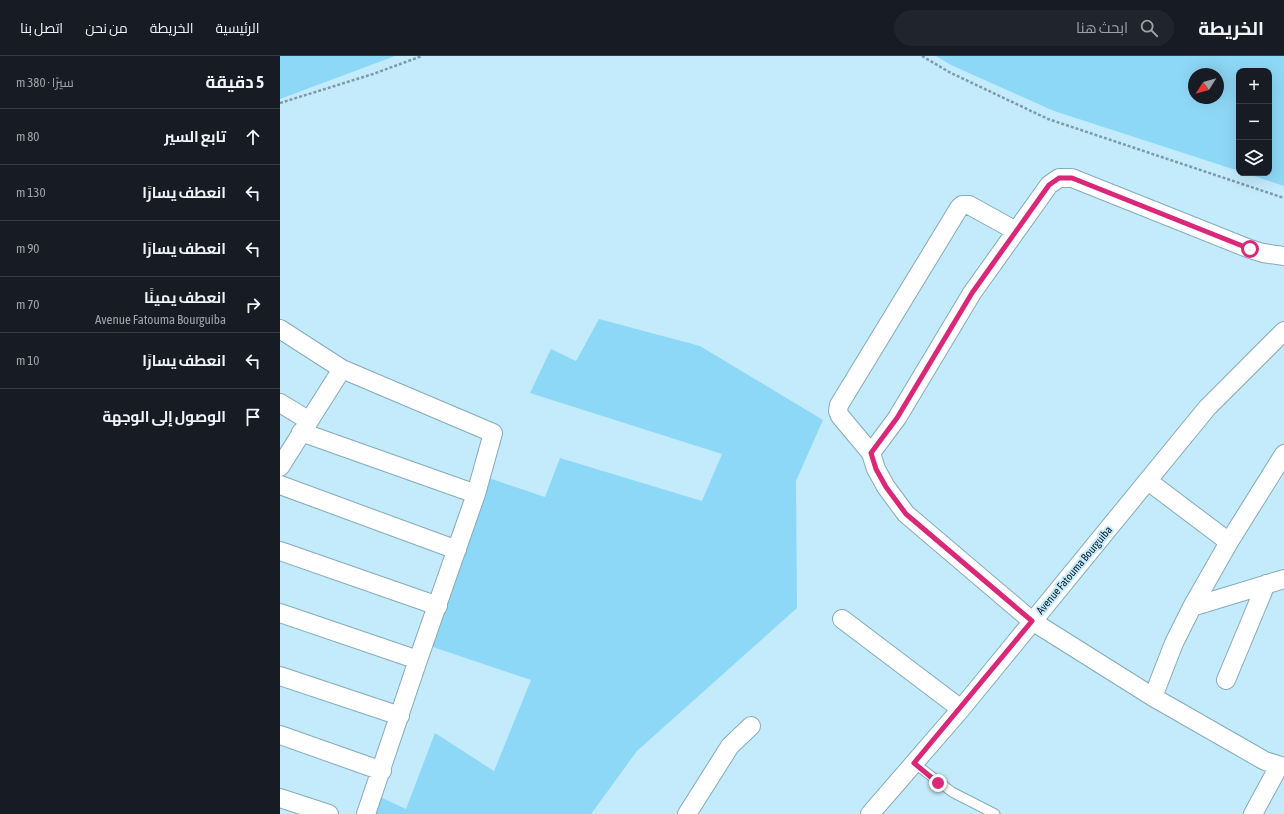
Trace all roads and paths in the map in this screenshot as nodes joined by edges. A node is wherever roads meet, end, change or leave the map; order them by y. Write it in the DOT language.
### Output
graph roads {
  1 [pos="422,56"];
  2 [pos="922,56"];
  3 [pos="280,103"];
  4 [pos="1284,198"];
  5 [pos="1016,232"];
  6 [pos="1284,256"];
  7 [pos="280,329"];
  8 [pos="1284,332"];
  9 [pos="342,369"];
  10 [pos="280,403"];
  11 [pos="305,426"];
  12 [pos="871,453"];
  13 [pos="1284,454"];
  14 [pos="280,467"];
  15 [pos="1148,481"];
  16 [pos="280,485"];
  17 [pos="476,494"];
  18 [pos="1229,542"];
  19 [pos="457,550"];
  20 [pos="280,551"];
  21 [pos="1284,579"];
  22 [pos="1266,584"];
  23 [pos="438,606"];
  24 [pos="1192,607"];
  25 [pos="280,613"];
  26 [pos="842,619"];
  27 [pos="1032,621"];
  28 [pos="418,660"];
  29 [pos="280,676"];
  30 [pos="1226,680"];
  31 [pos="1153,696"];
  32 [pos="961,709"];
  33 [pos="400,716"];
  34 [pos="751,726"];
  35 [pos="280,735"];
  36 [pos="914,763"];
  37 [pos="1281,767"];
  38 [pos="382,770"];
  39 [pos="280,798"];
  40 [pos="329,814"];
  41 [pos="366,814"];
  42 [pos="687,814"];
  43 [pos="870,814"];
  44 [pos="995,814"];
  45 [pos="1253,814"];
  1 -- 3 [label="path"];
  2 -- 4 [label="path"];
  5 -- 6 [label="street"];
  5 -- 12 [label="street"];
  5 -- 12 [label="street"];
  7 -- 9 [label="street"];
  8 -- 15 [label="street, Avenue Fatouma Bourguiba"];
  9 -- 11 [label="street"];
  9 -- 17 [label="street"];
  10 -- 11 [label="street"];
  11 -- 14 [label="street"];
  11 -- 17 [label="street"];
  12 -- 27 [label="street"];
  13 -- 18 [label="street"];
  15 -- 18 [label="street"];
  15 -- 27 [label="street, Avenue Fatouma Bourguiba"];
  16 -- 19 [label="street"];
  17 -- 19 [label="street"];
  18 -- 24 [label="street"];
  19 -- 23 [label="street"];
  20 -- 23 [label="street"];
  21 -- 22 [label="street"];
  22 -- 24 [label="street"];
  22 -- 30 [label="street"];
  23 -- 28 [label="street"];
  24 -- 31 [label="street"];
  25 -- 28 [label="street"];
  26 -- 32 [label="street"];
  27 -- 31 [label="street"];
  27 -- 32 [label="street, Avenue Fatouma Bourguiba"];
  28 -- 33 [label="street"];
  29 -- 33 [label="street"];
  31 -- 37 [label="street"];
  32 -- 36 [label="street, Avenue Fatouma Bourguiba"];
  33 -- 38 [label="street"];
  34 -- 42 [label="street"];
  35 -- 38 [label="street"];
  36 -- 43 [label="street, Avenue Fatouma Bourguiba"];
  36 -- 44 [label="lane"];
  37 -- 45 [label="street"];
  38 -- 41 [label="street"];
  39 -- 40 [label="street"];
}
